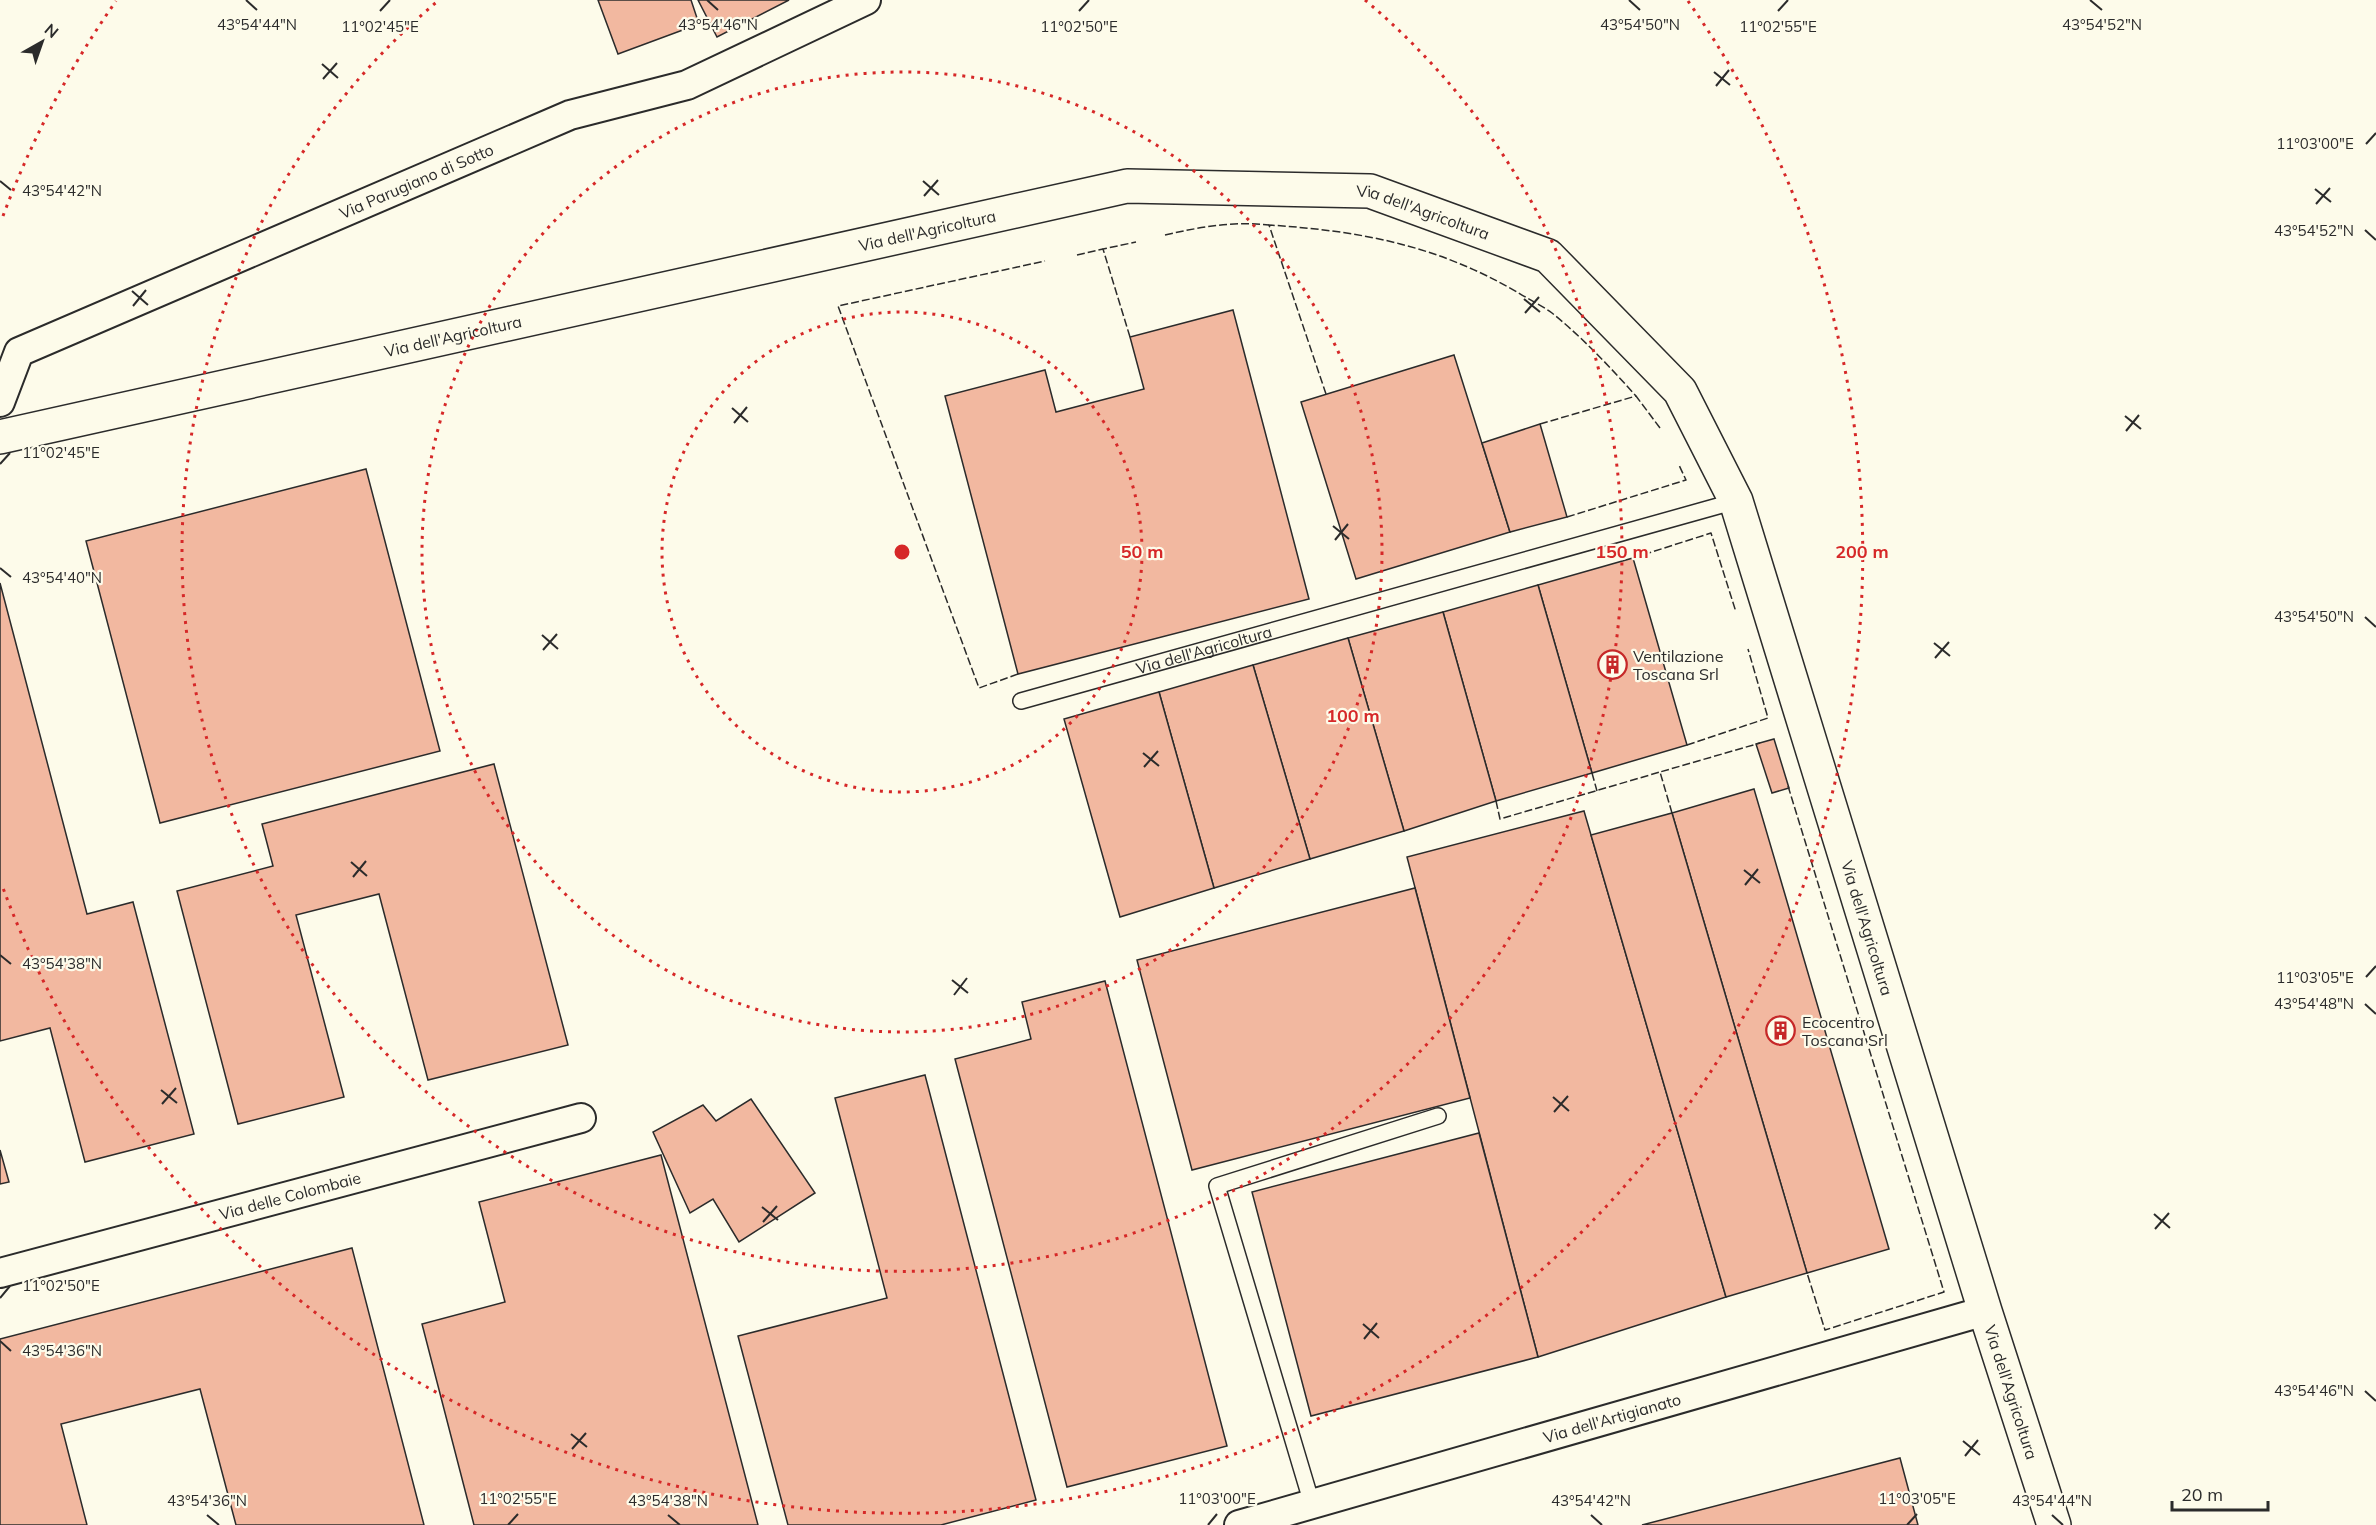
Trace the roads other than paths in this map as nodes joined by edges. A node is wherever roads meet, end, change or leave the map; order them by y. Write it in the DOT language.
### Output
graph roads {
  1 [pos="866,0"];
  2 [pos="0,402"];
  3 [pos="0,437"];
  4 [pos="1736,501"];
  5 [pos="1021,701"];
  6 [pos="1438,1116"];
  7 [pos="581,1118"];
  8 [pos="0,1273"];
  9 [pos="1985,1311"];
  10 [pos="1311,1504"];
  11 [pos="1239,1525"];
  12 [pos="2054,1525"];
  1 -- 2 [label="street, Via Parugiano di Sotto"];
  3 -- 4 [label="street, Via dell'Agricoltura"];
  4 -- 5 [label="lane, Via dell'Agricoltura"];
  4 -- 9 [label="street, Via dell'Agricoltura"];
  6 -- 10 [label="lane"];
  7 -- 8 [label="street, Via delle Colombaie"];
  9 -- 10 [label="street, Via dell'Artigianato"];
  9 -- 12 [label="street, Via dell'Agricoltura"];
  10 -- 11 [label="street, Via dell'Artigianato"];
}
